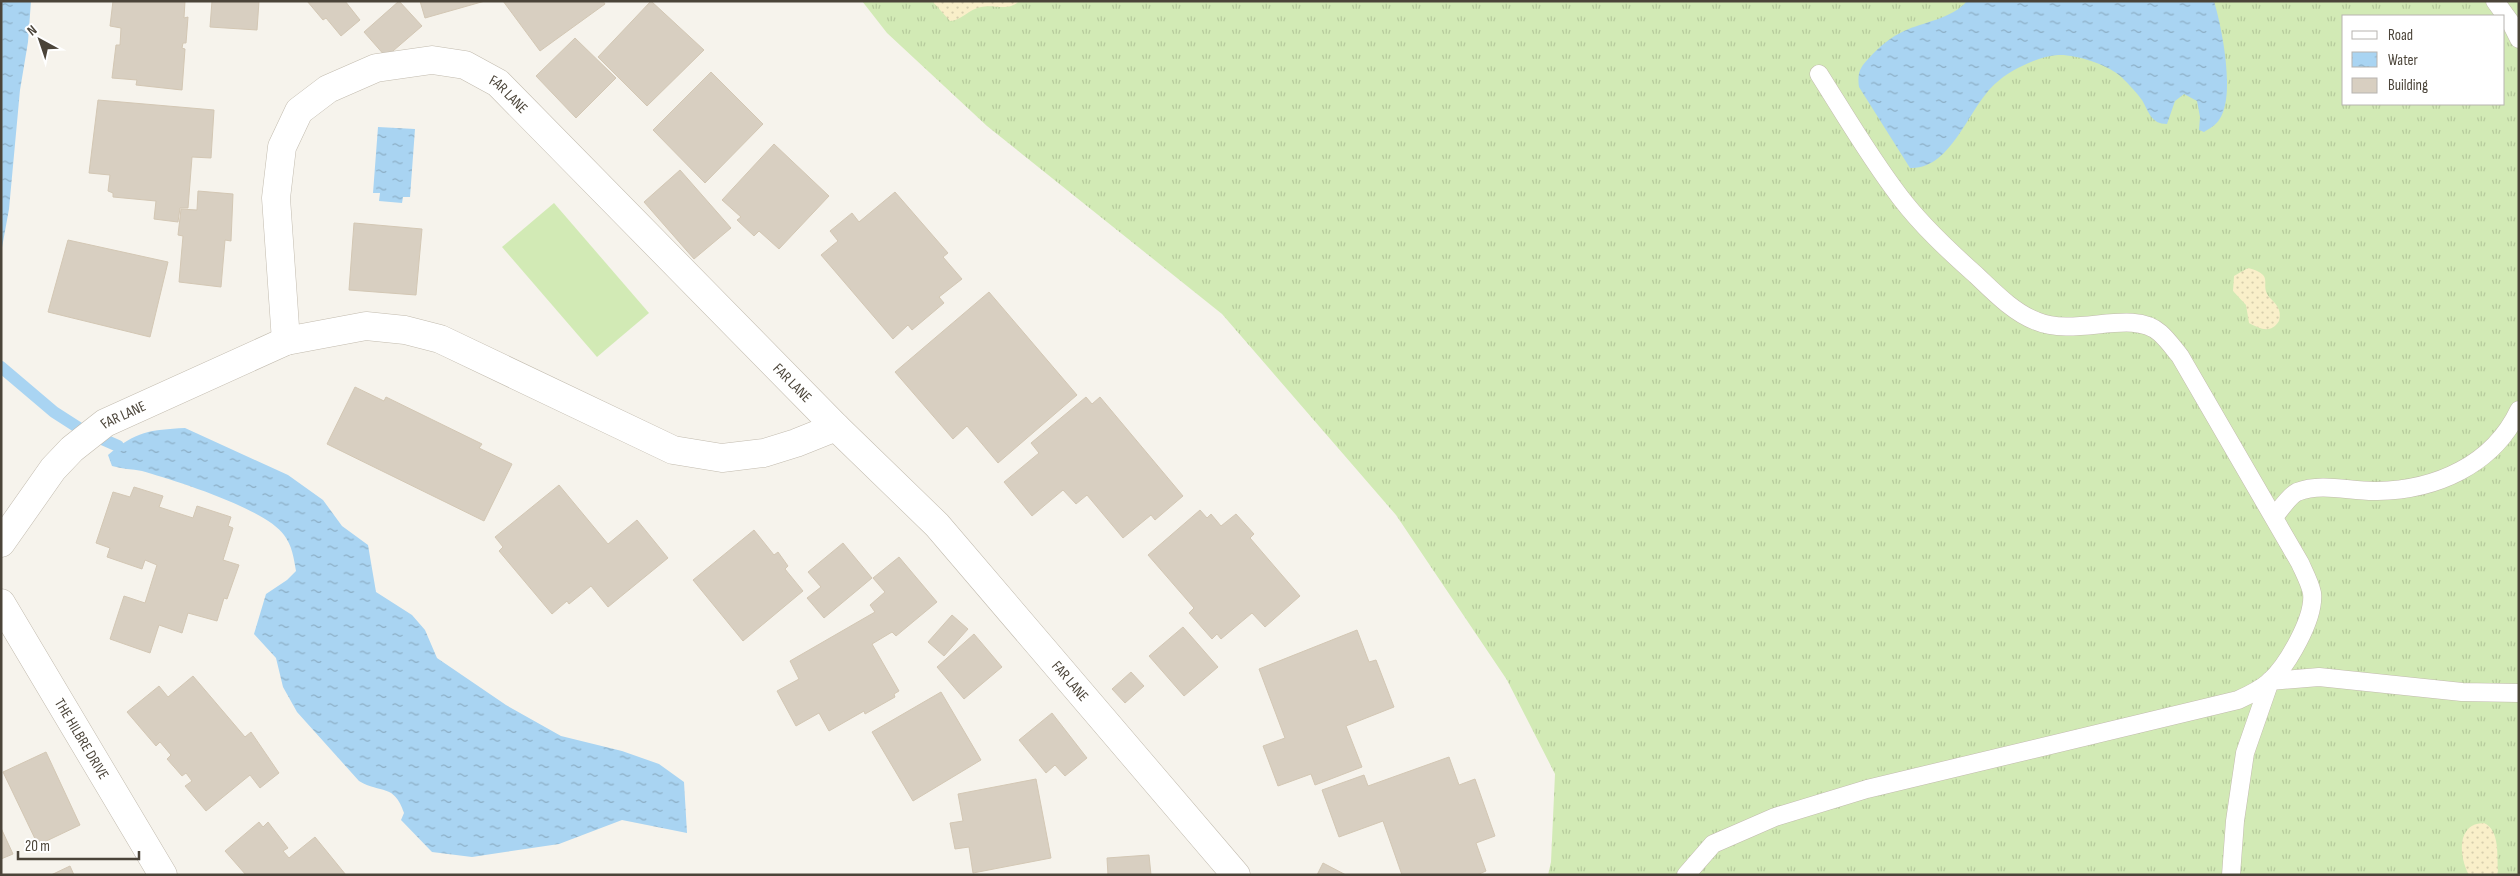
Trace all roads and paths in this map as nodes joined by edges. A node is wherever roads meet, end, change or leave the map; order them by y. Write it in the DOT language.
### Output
graph roads {
  1 [pos="2495,1"];
  2 [pos="2519,40"];
  3 [pos="1819,74"];
  4 [pos="286,341"];
  5 [pos="2519,410"];
  6 [pos="836,427"];
  7 [pos="2274,517"];
  8 [pos="1,543"];
  9 [pos="1,602"];
  10 [pos="2270,681"];
  11 [pos="2519,693"];
  12 [pos="163,875"];
  13 [pos="1236,875"];
  14 [pos="1686,875"];
  15 [pos="2231,875"];
  1 -- 2 [label="lane"];
  3 -- 7 [label="lane"];
  4 -- 6 [label="street, FAR LANE"];
  4 -- 6 [label="street, FAR LANE"];
  4 -- 8 [label="street, FAR LANE"];
  5 -- 7 [label="lane"];
  6 -- 13 [label="street, FAR LANE"];
  7 -- 10 [label="lane"];
  9 -- 12 [label="street, THE HILBRE DRIVE"];
  10 -- 11 [label="lane"];
  10 -- 14 [label="lane"];
  10 -- 15 [label="lane"];
}
